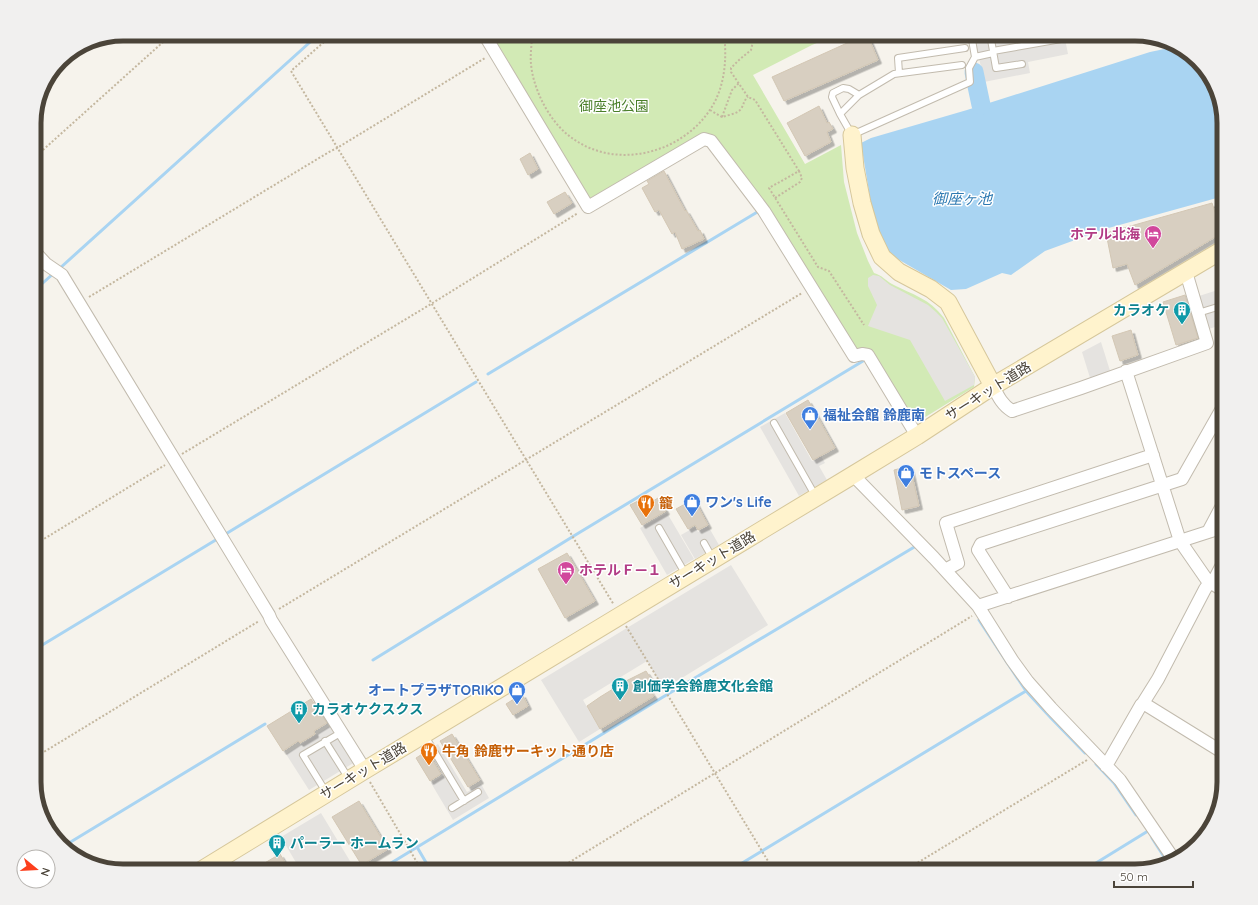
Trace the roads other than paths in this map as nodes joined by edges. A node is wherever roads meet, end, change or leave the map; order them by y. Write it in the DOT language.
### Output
graph roads {
  1 [pos="488,41"];
  2 [pos="972,41"];
  3 [pos="991,41"];
  4 [pos="1051,41"];
  5 [pos="965,48"];
  6 [pos="993,52"];
  7 [pos="975,57"];
  8 [pos="1022,64"];
  9 [pos="962,65"];
  10 [pos="899,73"];
  11 [pos="859,95"];
  12 [pos="840,114"];
  13 [pos="852,135"];
  14 [pos="1217,253"];
  15 [pos="41,259"];
  16 [pos="1186,272"];
  17 [pos="1217,307"];
  18 [pos="1198,312"];
  19 [pos="1126,371"];
  20 [pos="993,386"];
  21 [pos="1217,416"];
  22 [pos="774,423"];
  23 [pos="917,436"];
  24 [pos="1153,456"];
  25 [pos="853,475"];
  26 [pos="1162,486"];
  27 [pos="816,497"];
  28 [pos="1217,515"];
  29 [pos="659,528"];
  30 [pos="1217,529"];
  31 [pos="1208,532"];
  32 [pos="1180,542"];
  33 [pos="704,543"];
  34 [pos="713,560"];
  35 [pos="945,570"];
  36 [pos="1217,573"];
  37 [pos="687,576"];
  38 [pos="1211,583"];
  39 [pos="1217,587"];
  40 [pos="1008,597"];
  41 [pos="980,608"];
  42 [pos="1143,703"];
  43 [pos="424,734"];
  44 [pos="337,735"];
  45 [pos="326,741"];
  46 [pos="1217,749"];
  47 [pos="1106,766"];
  48 [pos="365,770"];
  49 [pos="350,780"];
  50 [pos="478,792"];
  51 [pos="327,794"];
  52 [pos="464,801"];
  53 [pos="452,808"];
  54 [pos="1171,856"];
  55 [pos="212,864"];
  1 -- 23 [label="street"];
  2 -- 7 [label="lane"];
  3 -- 6 [label="lane"];
  4 -- 6 [label="lane"];
  5 -- 10 [label="lane"];
  6 -- 7 [label="lane"];
  6 -- 8 [label="lane"];
  7 -- 13 [label="lane"];
  9 -- 10 [label="lane"];
  10 -- 11 [label="lane"];
  11 -- 12 [label="lane"];
  11 -- 12 [label="lane"];
  12 -- 13 [label="lane"];
  13 -- 20 [label="street"];
  14 -- 16 [label="street, サーキット道路"];
  15 -- 48 [label="street"];
  16 -- 18 [label="street"];
  16 -- 20 [label="street, サーキット道路"];
  17 -- 18 [label="lane"];
  18 -- 19 [label="street"];
  19 -- 20 [label="street"];
  19 -- 24 [label="street"];
  20 -- 23 [label="street, サーキット道路"];
  21 -- 26 [label="street"];
  22 -- 27 [label="lane"];
  23 -- 25 [label="street, サーキット道路"];
  24 -- 26 [label="street"];
  24 -- 35 [label="street"];
  25 -- 27 [label="street, サーキット道路"];
  25 -- 35 [label="street"];
  26 -- 32 [label="street"];
  26 -- 40 [label="street"];
  27 -- 34 [label="street, サーキット道路"];
  28 -- 31 [label="street"];
  29 -- 37 [label="lane"];
  30 -- 31 [label="street"];
  31 -- 32 [label="street"];
  32 -- 38 [label="street"];
  32 -- 40 [label="street"];
  33 -- 34 [label="lane"];
  34 -- 37 [label="street, サーキット道路"];
  35 -- 41 [label="street"];
  36 -- 38 [label="street"];
  37 -- 43 [label="street, サーキット道路"];
  38 -- 39 [label="street"];
  38 -- 42 [label="street"];
  40 -- 41 [label="street"];
  41 -- 47 [label="street"];
  42 -- 46 [label="street"];
  42 -- 47 [label="street"];
  43 -- 48 [label="street, サーキット道路"];
  43 -- 52 [label="lane"];
  44 -- 45 [label="lane"];
  45 -- 49 [label="lane"];
  45 -- 51 [label="lane"];
  47 -- 54 [label="street"];
  48 -- 49 [label="street, サーキット道路"];
  49 -- 51 [label="street, サーキット道路"];
  50 -- 52 [label="lane"];
  51 -- 55 [label="street, サーキット道路"];
  52 -- 53 [label="lane"];
}
